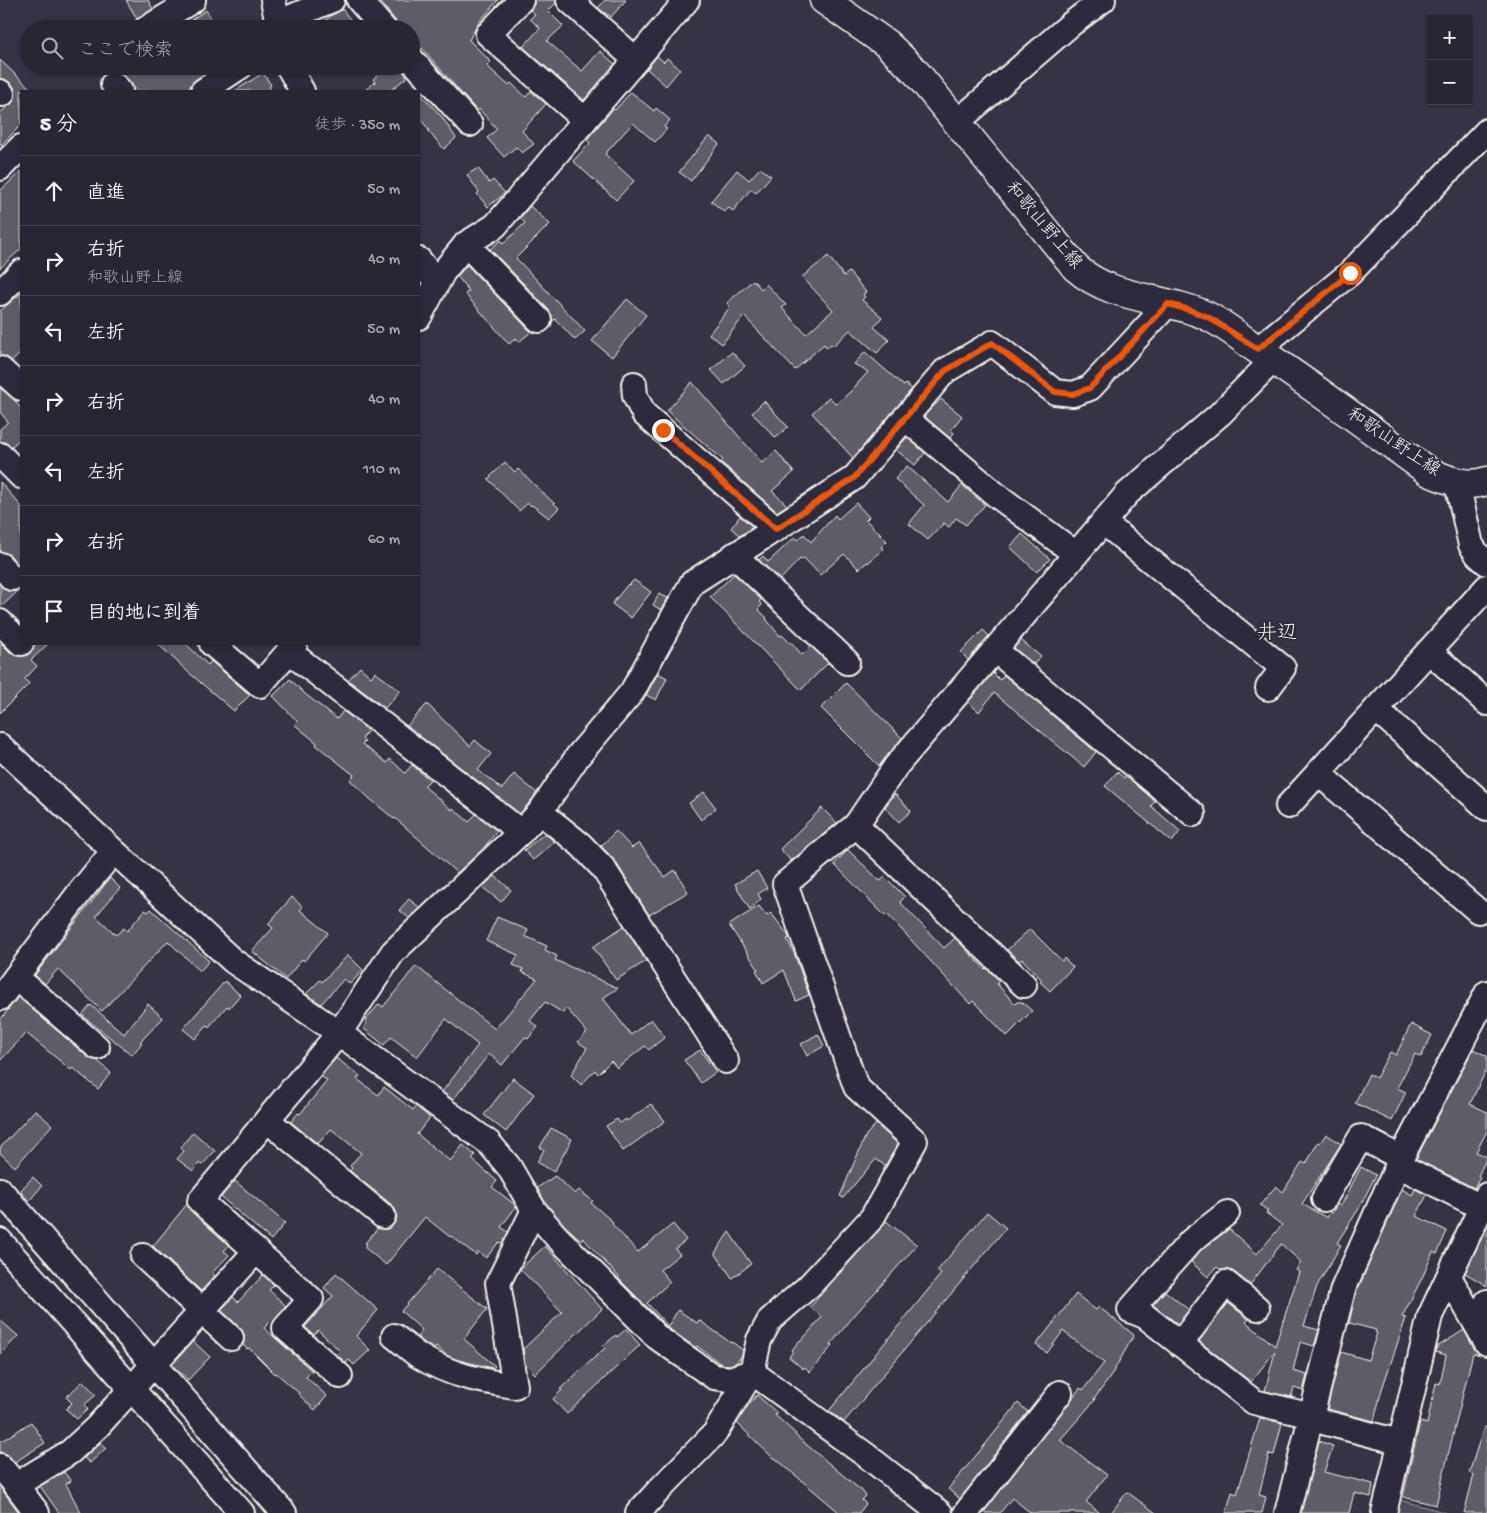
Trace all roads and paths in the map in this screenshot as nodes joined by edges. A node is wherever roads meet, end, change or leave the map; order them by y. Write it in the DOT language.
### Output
graph roads {
  1 [pos="193,0"];
  2 [pos="332,0"];
  3 [pos="359,0"];
  4 [pos="521,0"];
  5 [pos="569,0"];
  6 [pos="687,0"];
  7 [pos="824,0"];
  8 [pos="1103,0"];
  9 [pos="276,17"];
  10 [pos="161,20"];
  11 [pos="376,20"];
  12 [pos="636,60"];
  13 [pos="420,69"];
  14 [pos="227,75"];
  15 [pos="293,75"];
  16 [pos="205,90"];
  17 [pos="301,90"];
  18 [pos="584,120"];
  19 [pos="956,122"];
  20 [pos="470,124"];
  21 [pos="1487,131"];
  22 [pos="20,148"];
  23 [pos="0,168"];
  24 [pos="466,244"];
  25 [pos="420,261"];
  26 [pos="20,273"];
  27 [pos="437,283"];
  28 [pos="0,292"];
  29 [pos="1168,304"];
  30 [pos="420,315"];
  31 [pos="539,320"];
  32 [pos="1266,354"];
  33 [pos="634,384"];
  34 [pos="905,418"];
  35 [pos="1487,481"];
  36 [pos="1456,483"];
  37 [pos="1103,522"];
  38 [pos="776,529"];
  39 [pos="1076,554"];
  40 [pos="734,555"];
  41 [pos="1487,562"];
  42 [pos="1487,587"];
  43 [pos="0,622"];
  44 [pos="20,642"];
  45 [pos="213,645"];
  46 [pos="995,650"];
  47 [pos="1429,650"];
  48 [pos="297,652"];
  49 [pos="847,662"];
  50 [pos="1268,688"];
  51 [pos="1487,703"];
  52 [pos="1376,709"];
  53 [pos="0,746"];
  54 [pos="1318,773"];
  55 [pos="1288,806"];
  56 [pos="1487,808"];
  57 [pos="540,812"];
  58 [pos="1193,814"];
  59 [pos="856,825"];
  60 [pos="521,832"];
  61 [pos="113,852"];
  62 [pos="1478,911"];
  63 [pos="1024,985"];
  64 [pos="5,988"];
  65 [pos="1487,992"];
  66 [pos="339,1032"];
  67 [pos="97,1048"];
  68 [pos="726,1061"];
  69 [pos="267,1120"];
  70 [pos="1400,1162"];
  71 [pos="0,1190"];
  72 [pos="1324,1199"];
  73 [pos="1484,1201"];
  74 [pos="534,1210"];
  75 [pos="1227,1213"];
  76 [pos="383,1216"];
  77 [pos="0,1241"];
  78 [pos="256,1251"];
  79 [pos="143,1256"];
  80 [pos="1449,1277"];
  81 [pos="1487,1302"];
  82 [pos="1257,1308"];
  83 [pos="202,1310"];
  84 [pos="1481,1333"];
  85 [pos="394,1336"];
  86 [pos="231,1338"];
  87 [pos="1180,1344"];
  88 [pos="154,1365"];
  89 [pos="752,1372"];
  90 [pos="340,1376"];
  91 [pos="132,1389"];
  92 [pos="1060,1393"];
  93 [pos="1311,1418"];
  94 [pos="1400,1442"];
  95 [pos="0,1466"];
  96 [pos="16,1485"];
  97 [pos="37,1513"];
  98 [pos="242,1513"];
  99 [pos="284,1513"];
  100 [pos="638,1513"];
  101 [pos="940,1513"];
  102 [pos="966,1513"];
  103 [pos="1287,1513"];
  104 [pos="1384,1513"];
  1 -- 10 [label="street"];
  2 -- 9 [label="street"];
  3 -- 11 [label="street"];
  4 -- 18 [label="street"];
  5 -- 12 [label="street"];
  6 -- 12 [label="street"];
  7 -- 19 [label="main road, 和歌山野上線"];
  8 -- 19 [label="street"];
  12 -- 18 [label="street"];
  13 -- 20 [label="street"];
  14 -- 16 [label="street"];
  15 -- 17 [label="street"];
  18 -- 24 [label="street"];
  19 -- 29 [label="main road, 和歌山野上線"];
  21 -- 32 [label="street"];
  22 -- 23 [label="street"];
  24 -- 27 [label="street"];
  24 -- 31 [label="street"];
  25 -- 27 [label="street"];
  26 -- 28 [label="street"];
  27 -- 30 [label="street"];
  29 -- 32 [label="main road, 和歌山野上線"];
  29 -- 34 [label="street"];
  32 -- 36 [label="main road, 和歌山野上線"];
  32 -- 37 [label="street"];
  33 -- 38 [label="street"];
  34 -- 38 [label="street"];
  34 -- 39 [label="street"];
  35 -- 36 [label="main road, 和歌山野上線"];
  36 -- 41 [label="street"];
  37 -- 39 [label="street"];
  37 -- 50 [label="street"];
  38 -- 40 [label="street"];
  39 -- 46 [label="street"];
  40 -- 49 [label="street"];
  40 -- 57 [label="street"];
  42 -- 47 [label="street"];
  43 -- 44 [label="street"];
  45 -- 48 [label="street"];
  46 -- 58 [label="street"];
  46 -- 59 [label="street"];
  47 -- 51 [label="street"];
  47 -- 52 [label="street"];
  48 -- 60 [label="street"];
  52 -- 54 [label="street"];
  52 -- 56 [label="street"];
  53 -- 61 [label="street"];
  54 -- 55 [label="street"];
  54 -- 62 [label="street"];
  57 -- 60 [label="street"];
  57 -- 68 [label="street"];
  59 -- 63 [label="street"];
  59 -- 89 [label="street"];
  60 -- 66 [label="street"];
  61 -- 64 [label="street"];
  61 -- 66 [label="street"];
  64 -- 67 [label="street"];
  65 -- 70 [label="street"];
  66 -- 69 [label="street"];
  66 -- 74 [label="street"];
  69 -- 76 [label="street"];
  69 -- 78 [label="street"];
  70 -- 72 [label="street"];
  70 -- 73 [label="street"];
  70 -- 93 [label="street"];
  71 -- 88 [label="street"];
  73 -- 80 [label="street"];
  74 -- 85 [label="street"];
  74 -- 89 [label="street"];
  75 -- 87 [label="street"];
  77 -- 91 [label="street"];
  78 -- 83 [label="street"];
  78 -- 90 [label="street"];
  79 -- 83 [label="street"];
  80 -- 84 [label="street"];
  80 -- 94 [label="street"];
  81 -- 84 [label="street"];
  82 -- 87 [label="street"];
  83 -- 86 [label="street"];
  83 -- 88 [label="street"];
  87 -- 93 [label="street"];
  88 -- 91 [label="street"];
  88 -- 99 [label="street"];
  89 -- 100 [label="street"];
  89 -- 101 [label="street"];
  91 -- 96 [label="street"];
  91 -- 98 [label="street"];
  92 -- 102 [label="street"];
  93 -- 94 [label="street"];
  93 -- 103 [label="street"];
  94 -- 104 [label="street"];
  95 -- 96 [label="street"];
  96 -- 97 [label="street"];
}
